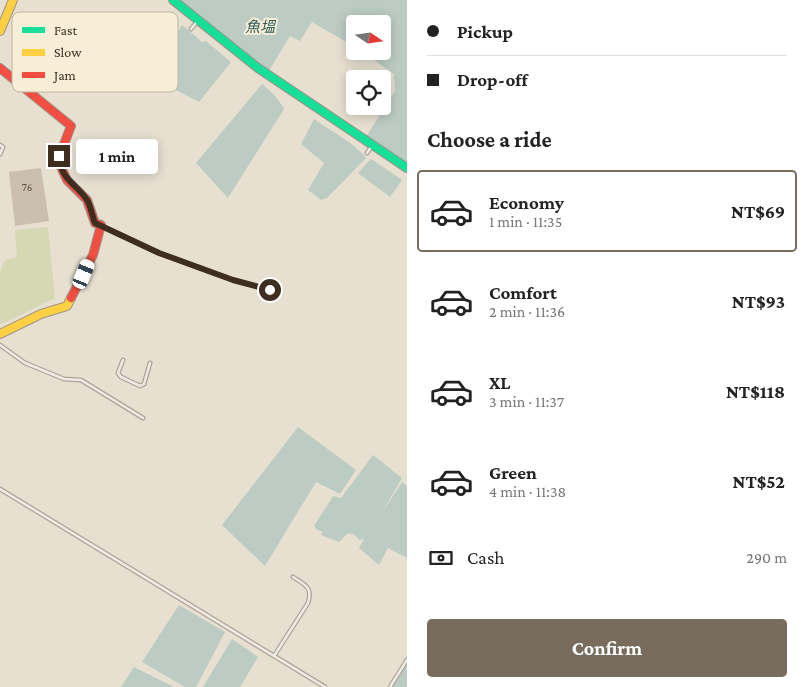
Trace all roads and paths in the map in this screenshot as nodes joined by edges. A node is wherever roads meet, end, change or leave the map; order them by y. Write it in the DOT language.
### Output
graph roads {
  1 [pos="13,0"];
  2 [pos="173,0"];
  3 [pos="197,22"];
  4 [pos="191,29"];
  5 [pos="0,31"];
  6 [pos="0,68"];
  7 [pos="12,78"];
  8 [pos="29,92"];
  9 [pos="0,144"];
  10 [pos="372,146"];
  11 [pos="367,153"];
  12 [pos="0,154"];
  13 [pos="407,168"];
  14 [pos="101,225"];
  15 [pos="270,290"];
  16 [pos="0,334"];
  17 [pos="0,345"];
  18 [pos="123,360"];
  19 [pos="150,363"];
  20 [pos="142,418"];
  21 [pos="0,489"];
  22 [pos="293,576"];
  23 [pos="274,656"];
  24 [pos="407,660"];
  25 [pos="320,686"];
  26 [pos="325,687"];
  27 [pos="390,687"];
  1 -- 5 [label="street"];
  2 -- 3 [label="street"];
  3 -- 4 [label="lane"];
  3 -- 10 [label="street"];
  6 -- 7 [label="street"];
  8 -- 14 [label="street"];
  9 -- 12 [label="lane"];
  10 -- 11 [label="lane"];
  10 -- 13 [label="street"];
  14 -- 15 [label="lane"];
  14 -- 16 [label="street"];
  17 -- 20 [label="lane"];
  18 -- 19 [label="lane"];
  21 -- 23 [label="lane"];
  22 -- 23 [label="lane"];
  23 -- 25 [label="lane"];
  24 -- 27 [label="lane"];
  25 -- 26 [label="lane"];
}
